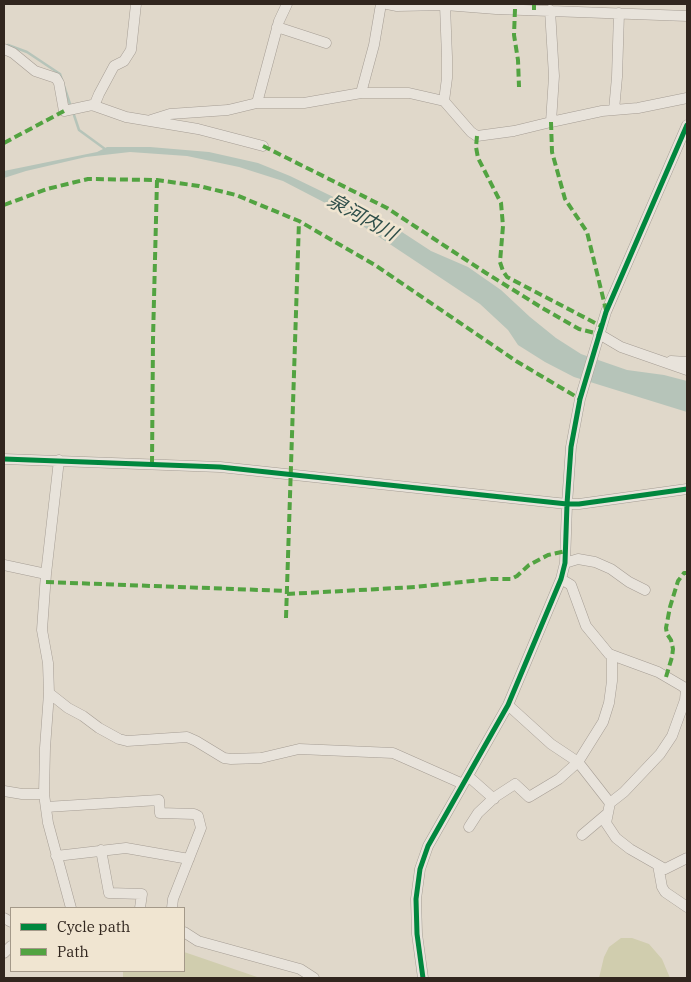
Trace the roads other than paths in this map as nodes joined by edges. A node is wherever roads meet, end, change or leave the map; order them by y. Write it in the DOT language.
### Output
graph roads {
  1 [pos="136,4"];
  2 [pos="287,4"];
  3 [pos="381,4"];
  4 [pos="387,4"];
  5 [pos="445,5"];
  6 [pos="550,10"];
  7 [pos="619,13"];
  8 [pos="687,16"];
  9 [pos="277,27"];
  10 [pos="326,43"];
  11 [pos="4,49"];
  12 [pos="361,93"];
  13 [pos="687,98"];
  14 [pos="444,101"];
  15 [pos="257,103"];
  16 [pos="94,106"];
  17 [pos="614,110"];
  18 [pos="149,120"];
  19 [pos="550,122"];
  20 [pos="687,125"];
  21 [pos="262,146"];
  22 [pos="599,334"];
  23 [pos="657,360"];
  24 [pos="687,362"];
  25 [pos="687,370"];
  26 [pos="4,459"];
  27 [pos="59,460"];
  28 [pos="687,489"];
  29 [pos="567,504"];
  30 [pos="564,563"];
  31 [pos="4,564"];
  32 [pos="46,574"];
  33 [pos="561,580"];
  34 [pos="645,590"];
  35 [pos="612,655"];
  36 [pos="687,689"];
  37 [pos="49,693"];
  38 [pos="508,705"];
  39 [pos="578,762"];
  40 [pos="466,780"];
  41 [pos="4,791"];
  42 [pos="44,794"];
  43 [pos="494,798"];
  44 [pos="46,807"];
  45 [pos="609,808"];
  46 [pos="469,827"];
  47 [pos="582,835"];
  48 [pos="102,850"];
  49 [pos="56,856"];
  50 [pos="687,858"];
  51 [pos="189,859"];
  52 [pos="658,865"];
  53 [pos="70,907"];
  54 [pos="140,907"];
  55 [pos="172,907"];
  56 [pos="687,907"];
  57 [pos="185,933"];
  58 [pos="314,978"];
  59 [pos="423,978"];
  1 -- 16 [label="street"];
  2 -- 9 [label="street"];
  3 -- 12 [label="street"];
  4 -- 5 [label="street"];
  5 -- 6 [label="street"];
  5 -- 14 [label="street"];
  6 -- 7 [label="street"];
  6 -- 19 [label="street"];
  7 -- 8 [label="street"];
  7 -- 17 [label="street"];
  9 -- 10 [label="street"];
  9 -- 15 [label="street"];
  11 -- 16 [label="street"];
  12 -- 14 [label="street"];
  12 -- 15 [label="street"];
  13 -- 17 [label="street"];
  14 -- 19 [label="street"];
  15 -- 18 [label="street"];
  16 -- 18 [label="street"];
  17 -- 19 [label="street"];
  18 -- 21 [label="street"];
  20 -- 22 [label="street"];
  22 -- 23 [label="street"];
  22 -- 29 [label="street"];
  23 -- 24 [label="street"];
  23 -- 25 [label="street"];
  26 -- 27 [label="street"];
  27 -- 29 [label="street"];
  27 -- 32 [label="street"];
  28 -- 29 [label="street"];
  29 -- 30 [label="street"];
  30 -- 33 [label="street"];
  30 -- 34 [label="street"];
  31 -- 32 [label="street"];
  32 -- 37 [label="street"];
  33 -- 35 [label="street"];
  33 -- 38 [label="street"];
  35 -- 36 [label="street"];
  35 -- 39 [label="street"];
  36 -- 45 [label="street"];
  37 -- 40 [label="street"];
  37 -- 42 [label="street"];
  38 -- 39 [label="street"];
  38 -- 40 [label="street"];
  39 -- 43 [label="street"];
  39 -- 45 [label="street"];
  40 -- 43 [label="street"];
  40 -- 59 [label="street"];
  41 -- 42 [label="street"];
  42 -- 44 [label="street"];
  43 -- 46 [label="street"];
  44 -- 49 [label="street"];
  44 -- 51 [label="street"];
  45 -- 47 [label="street"];
  45 -- 52 [label="street"];
  48 -- 49 [label="street"];
  48 -- 51 [label="street"];
  48 -- 54 [label="street"];
  49 -- 53 [label="street"];
  50 -- 52 [label="street"];
  51 -- 55 [label="street"];
  52 -- 56 [label="street"];
  57 -- 58 [label="street"];
}
